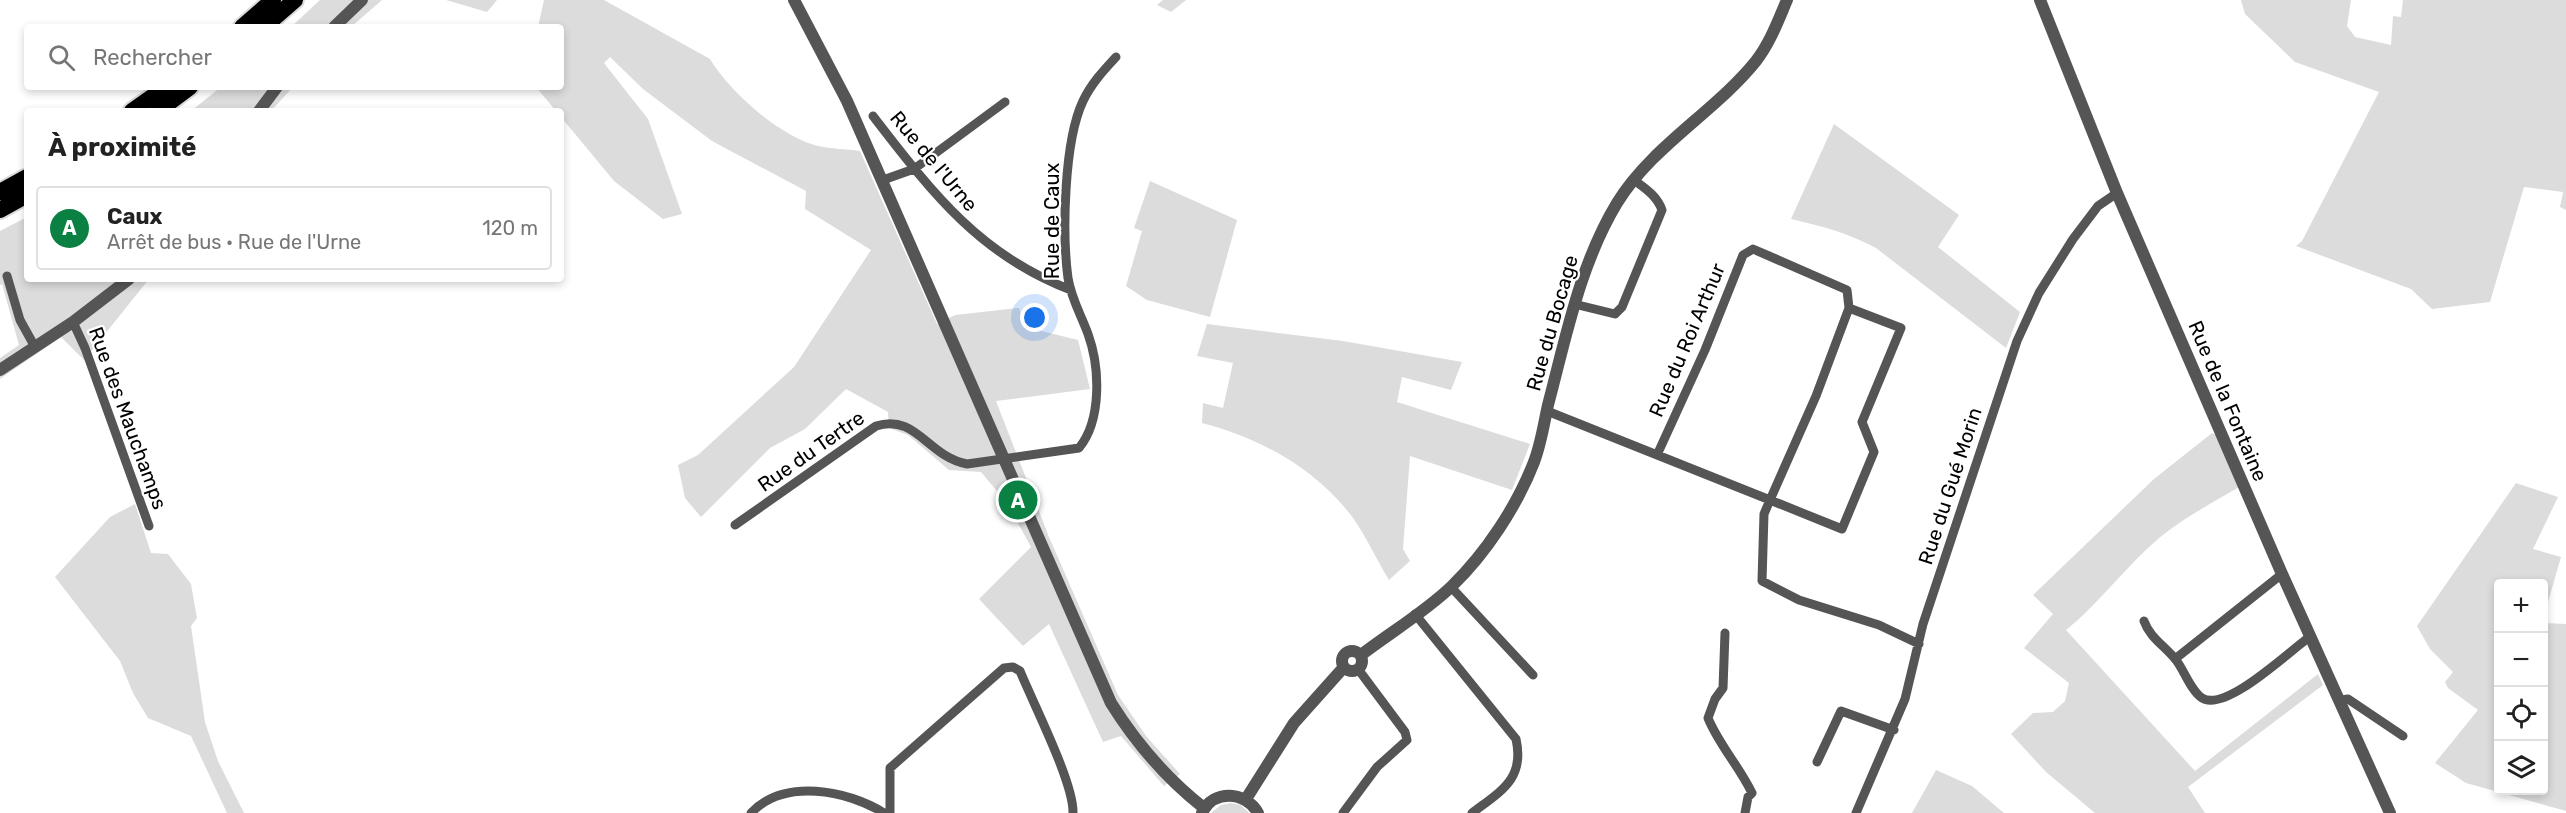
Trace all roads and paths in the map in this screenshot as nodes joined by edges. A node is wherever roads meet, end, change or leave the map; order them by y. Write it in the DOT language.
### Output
graph roads {
  1 [pos="273,0"];
  2 [pos="295,0"];
  3 [pos="362,0"];
  4 [pos="794,0"];
  5 [pos="1787,0"];
  6 [pos="2040,0"];
  7 [pos="245,24"];
  8 [pos="267,24"];
  9 [pos="337,24"];
  10 [pos="1116,57"];
  11 [pos="162,90"];
  12 [pos="186,90"];
  13 [pos="276,90"];
  14 [pos="1005,102"];
  15 [pos="136,108"];
  16 [pos="162,108"];
  17 [pos="261,108"];
  18 [pos="873,116"];
  19 [pos="914,170"];
  20 [pos="24,179"];
  21 [pos="883,180"];
  22 [pos="1634,180"];
  23 [pos="0,192"];
  24 [pos="2118,193"];
  25 [pos="24,197"];
  26 [pos="0,210"];
  27 [pos="7,276"];
  28 [pos="125,282"];
  29 [pos="1071,290"];
  30 [pos="1575,304"];
  31 [pos="1849,308"];
  32 [pos="73,322"];
  33 [pos="35,347"];
  34 [pos="0,370"];
  35 [pos="1547,411"];
  36 [pos="1657,454"];
  37 [pos="1006,460"];
  38 [pos="1770,500"];
  39 [pos="735,525"];
  40 [pos="149,526"];
  41 [pos="2282,574"];
  42 [pos="1451,587"];
  43 [pos="1415,614"];
  44 [pos="2144,621"];
  45 [pos="1725,633"];
  46 [pos="2311,636"];
  47 [pos="1919,644"];
  48 [pos="1361,655"];
  49 [pos="2175,659"];
  50 [pos="1344,667"];
  51 [pos="1358,669"];
  52 [pos="1533,675"];
  53 [pos="2341,700"];
  54 [pos="1893,730"];
  55 [pos="2403,736"];
  56 [pos="1817,762"];
  57 [pos="1246,800"];
  58 [pos="1203,811"];
  59 [pos="751,813"];
  60 [pos="884,813"];
  61 [pos="890,813"];
  62 [pos="1073,813"];
  63 [pos="1258,813"];
  64 [pos="1343,813"];
  65 [pos="1473,813"];
  66 [pos="1744,813"];
  67 [pos="1856,813"];
  68 [pos="2390,813"];
  1 -- 7 [label="highway"];
  2 -- 8 [label="highway"];
  3 -- 9 [label="street"];
  4 -- 21 [label="street"];
  5 -- 22 [label="street, Rue du Bocage"];
  6 -- 24 [label="street, Rue de la Fontaine"];
  10 -- 29 [label="street, Rue de Caux"];
  11 -- 15 [label="highway"];
  12 -- 16 [label="highway"];
  13 -- 17 [label="street"];
  14 -- 19 [label="street"];
  18 -- 19 [label="street, Rue de l'Urne"];
  19 -- 21 [label="street"];
  19 -- 29 [label="street, Rue de l'Urne"];
  20 -- 23 [label="highway"];
  21 -- 37 [label="street"];
  22 -- 30 [label="street, Rue du Bocage"];
  22 -- 30 [label="street"];
  24 -- 41 [label="street, Rue de la Fontaine"];
  24 -- 47 [label="street, Rue du Gué Morin"];
  25 -- 26 [label="highway"];
  27 -- 33 [label="street"];
  28 -- 32 [label="street"];
  29 -- 37 [label="street"];
  30 -- 35 [label="street, Rue du Bocage"];
  31 -- 36 [label="street, Rue du Roi Arthur"];
  31 -- 38 [label="street"];
  31 -- 38 [label="street"];
  32 -- 33 [label="street"];
  32 -- 40 [label="street, Rue des Mauchamps"];
  33 -- 34 [label="street"];
  35 -- 36 [label="street"];
  35 -- 42 [label="street, Rue du Bocage"];
  36 -- 38 [label="street"];
  37 -- 39 [label="street, Rue du Tertre"];
  37 -- 58 [label="street"];
  38 -- 47 [label="street"];
  41 -- 46 [label="street, Rue de la Fontaine"];
  41 -- 49 [label="street"];
  42 -- 43 [label="street, Rue du Bocage"];
  42 -- 52 [label="street"];
  43 -- 48 [label="street, Rue du Bocage"];
  43 -- 65 [label="street"];
  44 -- 49 [label="street"];
  45 -- 66 [label="street"];
  46 -- 49 [label="street"];
  46 -- 53 [label="street, Rue de la Fontaine"];
  47 -- 54 [label="street, Rue du Gué Morin"];
  48 -- 50 [label="street"];
  48 -- 51 [label="street"];
  50 -- 51 [label="street"];
  50 -- 57 [label="street"];
  51 -- 64 [label="street"];
  53 -- 55 [label="street"];
  53 -- 68 [label="street, Rue de la Fontaine"];
  54 -- 56 [label="street"];
  54 -- 67 [label="street, Rue du Gué Morin"];
  57 -- 58 [label="street"];
  57 -- 63 [label="street"];
  59 -- 60 [label="street"];
  61 -- 62 [label="street"];
}
